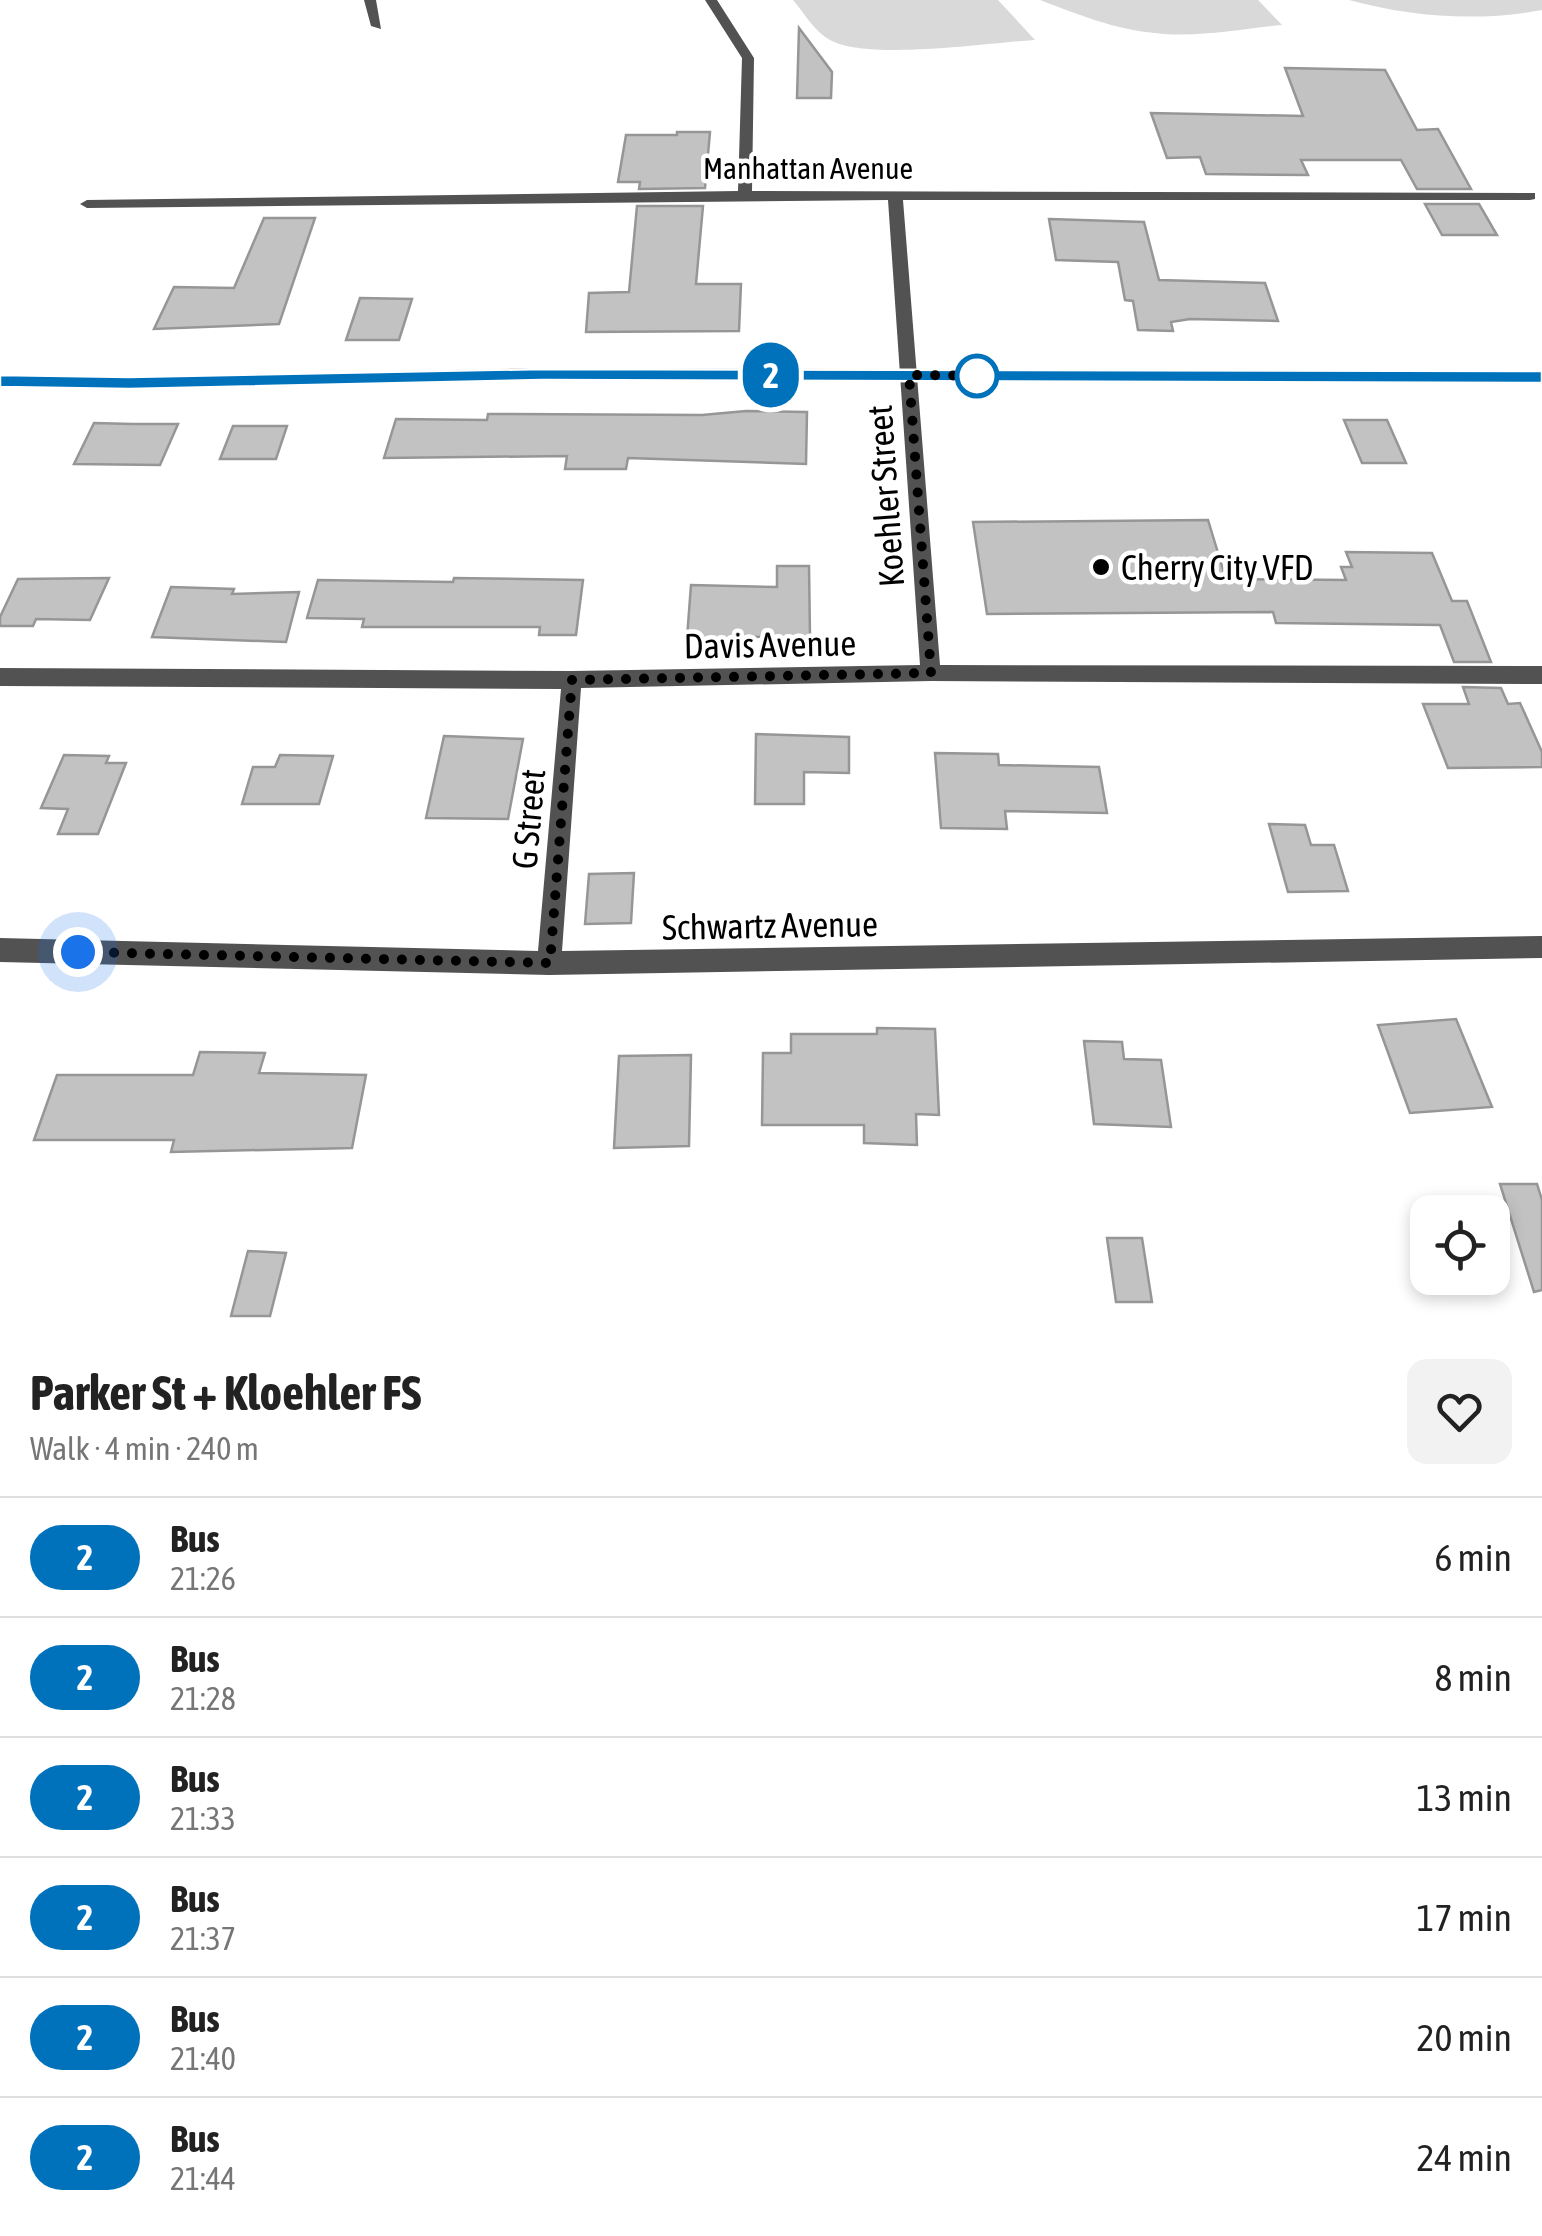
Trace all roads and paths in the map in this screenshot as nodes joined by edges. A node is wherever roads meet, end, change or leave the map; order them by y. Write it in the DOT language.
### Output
graph roads {
  1 [pos="370,0"];
  2 [pos="712,0"];
  3 [pos="377,26"];
  4 [pos="745,195"];
  5 [pos="895,195"];
  6 [pos="1530,196"];
  7 [pos="87,204"];
  8 [pos="909,375"];
  9 [pos="1542,377"];
  10 [pos="0,381"];
  11 [pos="931,673"];
  12 [pos="1542,675"];
  13 [pos="0,677"];
  14 [pos="572,680"];
  15 [pos="1542,947"];
  16 [pos="0,950"];
  17 [pos="550,963"];
  1 -- 3 [label="street"];
  2 -- 4 [label="street"];
  4 -- 5 [label="street, Manhattan Avenue"];
  4 -- 7 [label="street, Manhattan Avenue"];
  5 -- 6 [label="street, Manhattan Avenue"];
  5 -- 8 [label="street, Koehler Street"];
  8 -- 9 [label="street"];
  8 -- 10 [label="street"];
  8 -- 11 [label="street, Koehler Street"];
  11 -- 12 [label="street, Davis Avenue"];
  11 -- 14 [label="street, Davis Avenue"];
  13 -- 14 [label="street, Davis Avenue"];
  14 -- 17 [label="street, G Street"];
  15 -- 17 [label="street, Schwartz Avenue"];
  16 -- 17 [label="street, Schwartz Avenue"];
}
